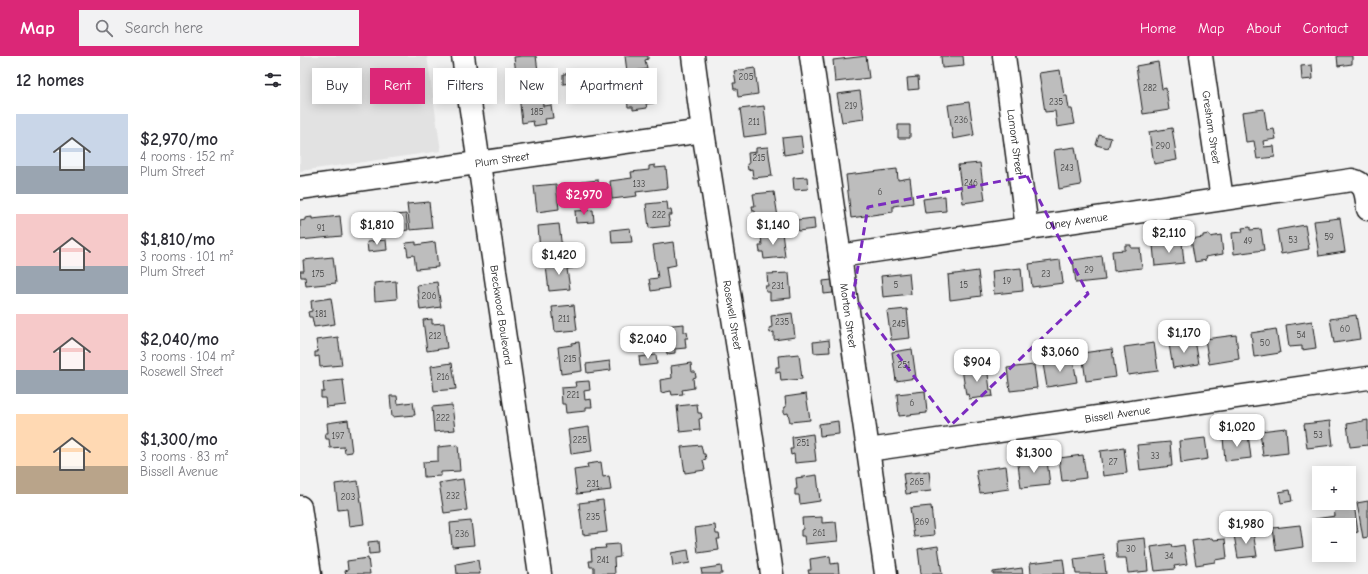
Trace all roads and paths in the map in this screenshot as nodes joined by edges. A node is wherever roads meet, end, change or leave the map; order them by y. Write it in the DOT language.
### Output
graph roads {
  1 [pos="463,56"];
  2 [pos="693,56"];
  3 [pos="811,56"];
  4 [pos="1004,56"];
  5 [pos="1201,56"];
  6 [pos="703,131"];
  7 [pos="478,163"];
  8 [pos="300,188"];
  9 [pos="1222,199"];
  10 [pos="1368,210"];
  11 [pos="1027,228"];
  12 [pos="840,256"];
  13 [pos="1368,378"];
  14 [pos="868,450"];
  15 [pos="300,507"];
  16 [pos="310,574"];
  17 [pos="540,574"];
  18 [pos="772,574"];
  19 [pos="886,574"];
  1 -- 7 [label="street, Breckwood Boulevard"];
  2 -- 6 [label="street, Rosewell Street"];
  3 -- 12 [label="street, Morton Street"];
  4 -- 11 [label="street, Lamont Street"];
  5 -- 9 [label="street, Gresham Street"];
  6 -- 7 [label="street, Plum Street"];
  6 -- 18 [label="street, Rosewell Street"];
  7 -- 8 [label="street, Plum Street"];
  7 -- 17 [label="street, Breckwood Boulevard"];
  9 -- 10 [label="street, Olney Avenue"];
  9 -- 11 [label="street, Olney Avenue"];
  11 -- 12 [label="street, Olney Avenue"];
  12 -- 14 [label="street, Morton Street"];
  13 -- 14 [label="street, Bissell Avenue"];
  14 -- 19 [label="street, Morton Street"];
  15 -- 16 [label="street"];
}
